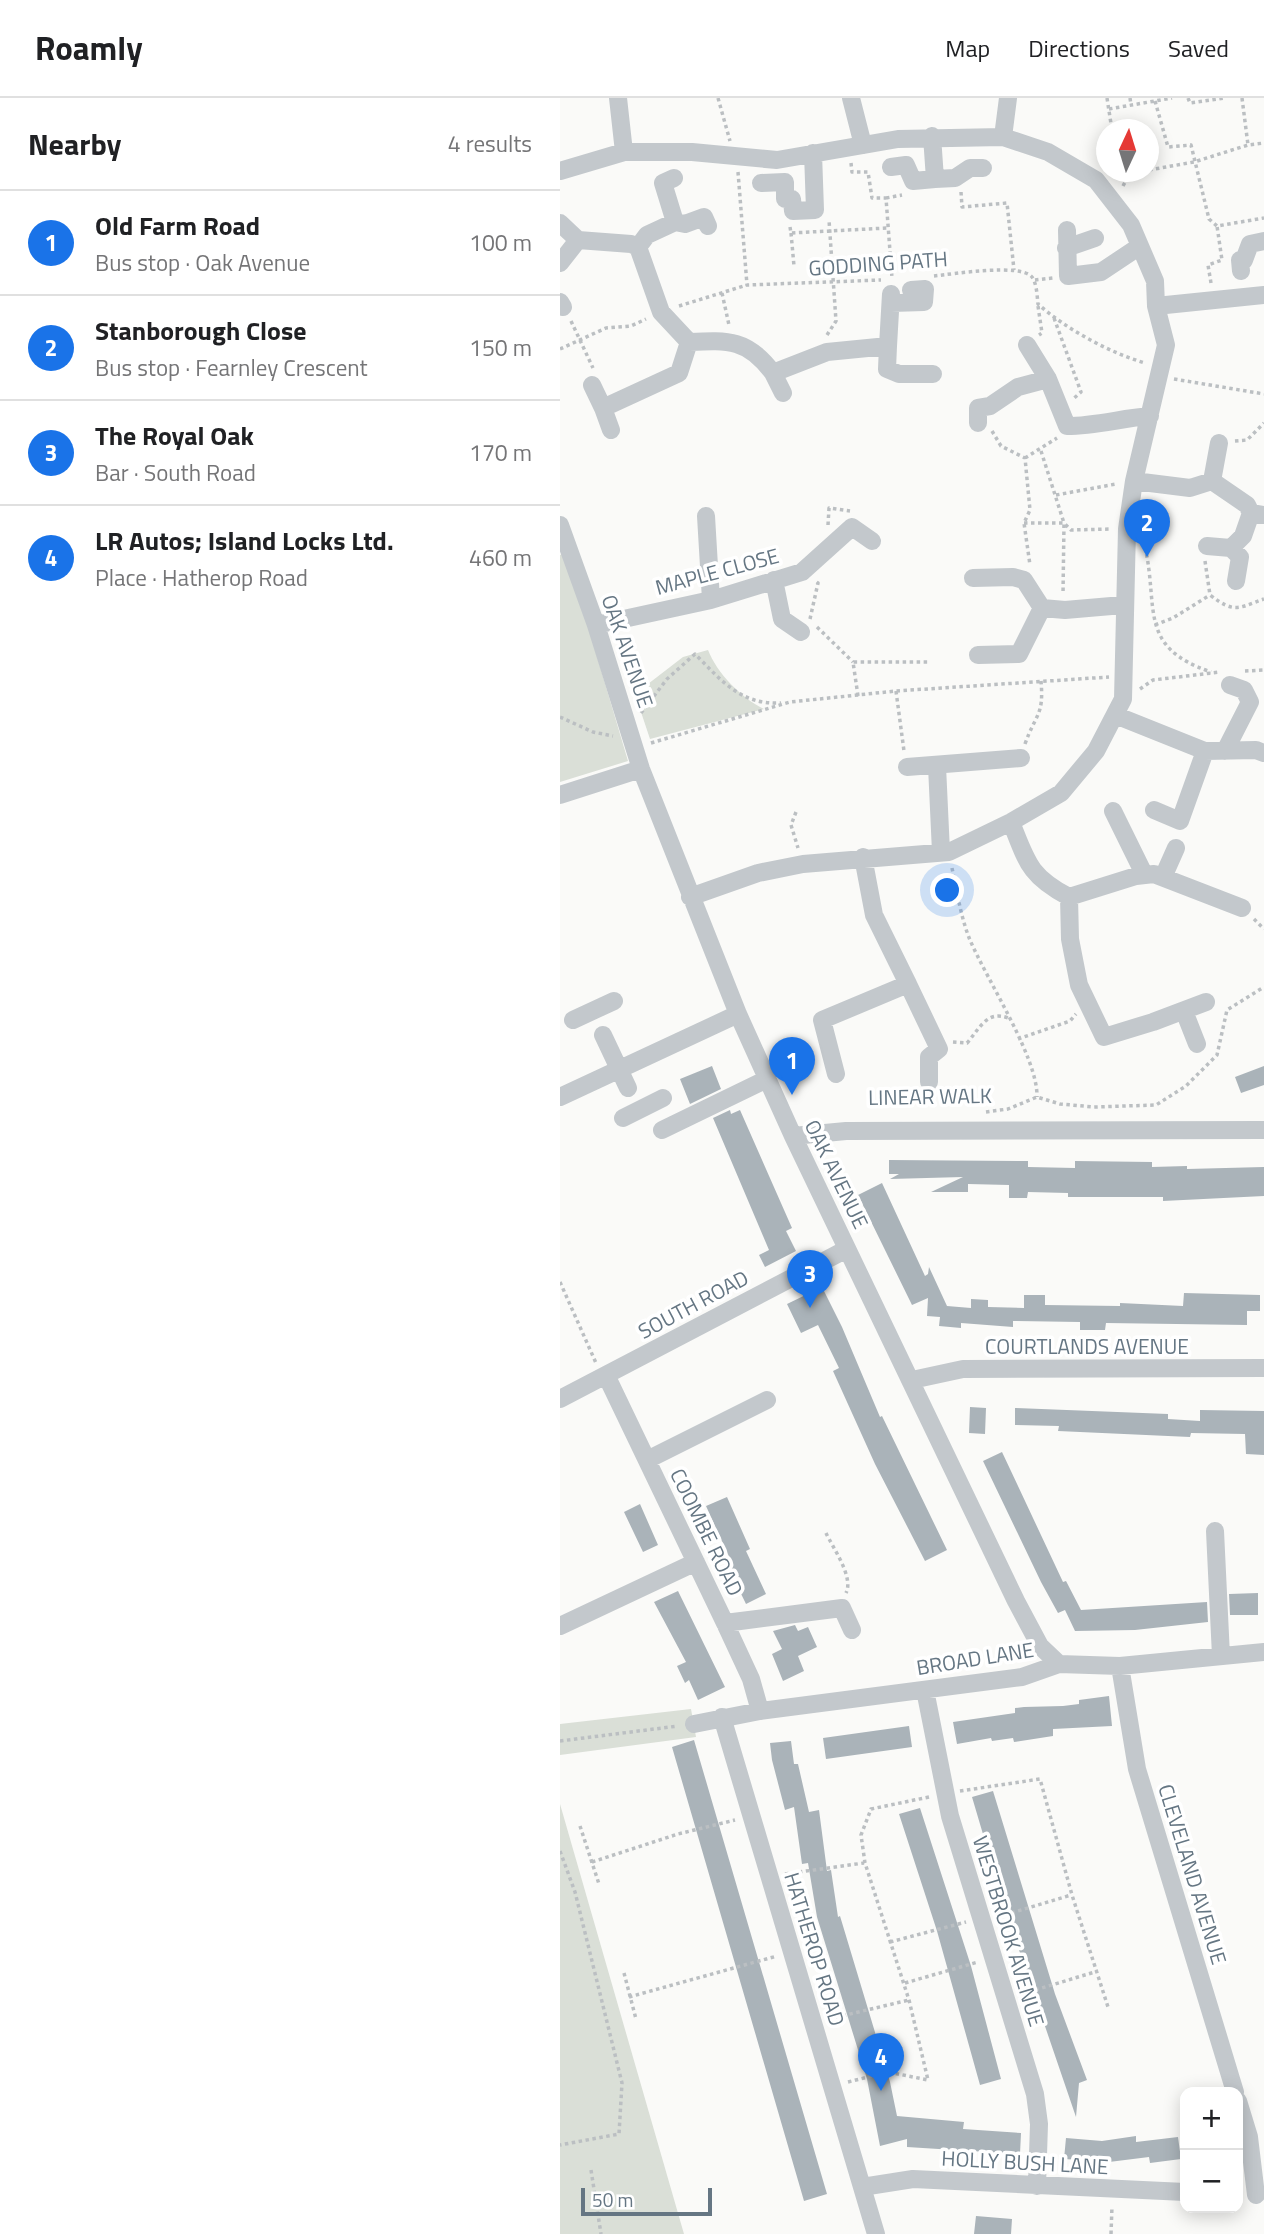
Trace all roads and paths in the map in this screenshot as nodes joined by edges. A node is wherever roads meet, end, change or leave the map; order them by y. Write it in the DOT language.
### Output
graph roads {
  1 [pos="618,98"];
  2 [pos="718,98"];
  3 [pos="851,98"];
  4 [pos="1008,98"];
  5 [pos="1107,98"];
  6 [pos="1130,98"];
  7 [pos="1172,98"];
  8 [pos="1188,98"];
  9 [pos="1225,98"];
  10 [pos="1242,98"];
  11 [pos="1155,101"];
  12 [pos="1132,105"];
  13 [pos="1109,109"];
  14 [pos="1110,119"];
  15 [pos="932,136"];
  16 [pos="1003,137"];
  17 [pos="1264,143"];
  18 [pos="1248,145"];
  19 [pos="856,146"];
  20 [pos="624,152"];
  21 [pos="813,153"];
  22 [pos="735,156"];
  23 [pos="1194,163"];
  24 [pos="891,167"];
  25 [pos="983,168"];
  26 [pos="1159,168"];
  27 [pos="560,171"];
  28 [pos="674,178"];
  29 [pos="955,178"];
  30 [pos="935,179"];
  31 [pos="1125,182"];
  32 [pos="761,183"];
  33 [pos="1115,201"];
  34 [pos="822,210"];
  35 [pos="1264,218"];
  36 [pos="675,222"];
  37 [pos="560,223"];
  38 [pos="708,226"];
  39 [pos="1217,226"];
  40 [pos="887,228"];
  41 [pos="829,232"];
  42 [pos="791,233"];
  43 [pos="1095,237"];
  44 [pos="578,240"];
  45 [pos="1257,242"];
  46 [pos="1140,246"];
  47 [pos="638,247"];
  48 [pos="560,263"];
  49 [pos="794,266"];
  50 [pos="1014,270"];
  51 [pos="1241,271"];
  52 [pos="929,276"];
  53 [pos="831,282"];
  54 [pos="898,288"];
  55 [pos="722,293"];
  56 [pos="1264,295"];
  57 [pos="1213,299"];
  58 [pos="1038,304"];
  59 [pos="561,305"];
  60 [pos="1156,306"];
  61 [pos="1054,318"];
  62 [pos="689,342"];
  63 [pos="731,342"];
  64 [pos="1027,345"];
  65 [pos="888,346"];
  66 [pos="827,352"];
  67 [pos="1159,372"];
  68 [pos="773,373"];
  69 [pos="933,374"];
  70 [pos="1048,379"];
  71 [pos="592,385"];
  72 [pos="783,393"];
  73 [pos="1264,394"];
  74 [pos="603,408"];
  75 [pos="1059,410"];
  76 [pos="978,415"];
  77 [pos="1150,416"];
  78 [pos="1264,423"];
  79 [pos="611,429"];
  80 [pos="1219,443"];
  81 [pos="1024,458"];
  82 [pos="1134,481"];
  83 [pos="1212,481"];
  84 [pos="1056,495"];
  85 [pos="1257,514"];
  86 [pos="706,516"];
  87 [pos="1024,523"];
  88 [pos="1064,523"];
  89 [pos="560,524"];
  90 [pos="1135,533"];
  91 [pos="872,541"];
  92 [pos="1207,546"];
  93 [pos="1231,548"];
  94 [pos="972,578"];
  95 [pos="774,580"];
  96 [pos="1024,580"];
  97 [pos="1236,581"];
  98 [pos="1210,595"];
  99 [pos="711,600"];
  100 [pos="1123,605"];
  101 [pos="1042,608"];
  102 [pos="1065,610"];
  103 [pos="596,625"];
  104 [pos="1155,625"];
  105 [pos="801,632"];
  106 [pos="978,655"];
  107 [pos="930,663"];
  108 [pos="1264,670"];
  109 [pos="1210,673"];
  110 [pos="1125,676"];
  111 [pos="1230,676"];
  112 [pos="1041,681"];
  113 [pos="896,691"];
  114 [pos="858,696"];
  115 [pos="790,702"];
  116 [pos="1119,707"];
  117 [pos="560,717"];
  118 [pos="630,727"];
  119 [pos="612,736"];
  120 [pos="649,744"];
  121 [pos="1205,751"];
  122 [pos="1225,751"];
  123 [pos="1264,753"];
  124 [pos="1021,758"];
  125 [pos="937,766"];
  126 [pos="907,767"];
  127 [pos="641,769"];
  128 [pos="560,795"];
  129 [pos="1154,810"];
  130 [pos="1113,811"];
  131 [pos="796,812"];
  132 [pos="1011,822"];
  133 [pos="1176,848"];
  134 [pos="945,852"];
  135 [pos="863,856"];
  136 [pos="803,864"];
  137 [pos="1144,874"];
  138 [pos="1164,875"];
  139 [pos="690,897"];
  140 [pos="1069,897"];
  141 [pos="1242,908"];
  142 [pos="908,984"];
  143 [pos="1264,987"];
  144 [pos="1086,1000"];
  145 [pos="614,1001"];
  146 [pos="1206,1002"];
  147 [pos="1184,1011"];
  148 [pos="738,1014"];
  149 [pos="1008,1018"];
  150 [pos="573,1020"];
  151 [pos="597,1022"];
  152 [pos="1018,1039"];
  153 [pos="1197,1044"];
  154 [pos="939,1049"];
  155 [pos="620,1070"];
  156 [pos="836,1074"];
  157 [pos="767,1079"];
  158 [pos="929,1082"];
  159 [pos="628,1087"];
  160 [pos="560,1097"];
  161 [pos="1037,1097"];
  162 [pos="663,1098"];
  163 [pos="633,1111"];
  164 [pos="978,1113"];
  165 [pos="662,1130"];
  166 [pos="1264,1130"];
  167 [pos="793,1136"];
  168 [pos="847,1249"];
  169 [pos="560,1282"];
  170 [pos="1264,1368"];
  171 [pos="605,1376"];
  172 [pos="912,1380"];
  173 [pos="560,1399"];
  174 [pos="767,1399"];
  175 [pos="647,1460"];
  176 [pos="1215,1531"];
  177 [pos="826,1533"];
  178 [pos="696,1562"];
  179 [pos="849,1588"];
  180 [pos="725,1623"];
  181 [pos="560,1626"];
  182 [pos="852,1630"];
  183 [pos="1264,1652"];
  184 [pos="1222,1656"];
  185 [pos="1059,1664"];
  186 [pos="1120,1666"];
  187 [pos="925,1690"];
  188 [pos="760,1711"];
  189 [pos="722,1717"];
  190 [pos="694,1724"];
  191 [pos="560,1741"];
  192 [pos="944,1794"];
  193 [pos="751,1816"];
  194 [pos="579,1826"];
  195 [pos="560,1852"];
  196 [pos="592,1862"];
  197 [pos="865,1863"];
  198 [pos="769,1877"];
  199 [pos="599,1884"];
  200 [pos="793,1952"];
  201 [pos="993,1958"];
  202 [pos="1098,1971"];
  203 [pos="624,1973"];
  204 [pos="904,1984"];
  205 [pos="629,1997"];
  206 [pos="1006,1999"];
  207 [pos="909,2000"];
  208 [pos="1108,2007"];
  209 [pos="636,2019"];
  210 [pos="813,2023"];
  211 [pos="832,2085"];
  212 [pos="1233,2087"];
  213 [pos="1243,2117"];
  214 [pos="560,2145"];
  215 [pos="591,2170"];
  216 [pos="1037,2186"];
  217 [pos="862,2187"];
  218 [pos="1113,2190"];
  219 [pos="1180,2192"];
  220 [pos="1260,2195"];
  221 [pos="601,2234"];
  222 [pos="876,2234"];
  223 [pos="1111,2234"];
  1 -- 20 [label="street"];
  2 -- 22 [label="path, GODDING PATH"];
  3 -- 19 [label="street"];
  4 -- 16 [label="street"];
  5 -- 13 [label="path"];
  6 -- 12 [label="path"];
  7 -- 11 [label="path"];
  8 -- 9 [label="path"];
  10 -- 18 [label="path"];
  11 -- 12 [label="path"];
  11 -- 23 [label="path"];
  12 -- 13 [label="path"];
  13 -- 14 [label="path"];
  15 -- 16 [label="street"];
  15 -- 19 [label="street"];
  15 -- 30 [label="street"];
  16 -- 33 [label="street"];
  17 -- 18 [label="path"];
  18 -- 23 [label="path"];
  19 -- 21 [label="street"];
  19 -- 40 [label="path"];
  20 -- 22 [label="street"];
  20 -- 27 [label="street"];
  21 -- 22 [label="street"];
  21 -- 34 [label="street"];
  22 -- 53 [label="path, GODDING PATH"];
  23 -- 26 [label="path"];
  23 -- 39 [label="path"];
  24 -- 30 [label="street"];
  25 -- 29 [label="street"];
  28 -- 36 [label="street"];
  29 -- 30 [label="street"];
  29 -- 50 [label="path"];
  31 -- 33 [label="path"];
  32 -- 34 [label="street"];
  33 -- 46 [label="street"];
  34 -- 41 [label="path"];
  35 -- 39 [label="path"];
  36 -- 38 [label="street"];
  36 -- 47 [label="street"];
  37 -- 44 [label="street"];
  39 -- 57 [label="path"];
  40 -- 41 [label="path"];
  40 -- 54 [label="path"];
  41 -- 53 [label="path"];
  42 -- 49 [label="path"];
  43 -- 46 [label="street"];
  44 -- 47 [label="street"];
  44 -- 48 [label="street"];
  45 -- 51 [label="street"];
  46 -- 60 [label="street"];
  47 -- 62 [label="street"];
  50 -- 52 [label="path, GODDING PATH"];
  50 -- 58 [label="path"];
  53 -- 54 [label="path, GODDING PATH"];
  53 -- 66 [label="path"];
  54 -- 65 [label="street"];
  55 -- 63 [label="path"];
  56 -- 57 [label="street"];
  57 -- 60 [label="street"];
  58 -- 61 [label="path"];
  58 -- 64 [label="path"];
  59 -- 71 [label="path"];
  60 -- 67 [label="street"];
  61 -- 67 [label="path"];
  61 -- 75 [label="path"];
  62 -- 63 [label="street"];
  62 -- 74 [label="street"];
  63 -- 68 [label="street"];
  64 -- 70 [label="street"];
  65 -- 66 [label="street"];
  65 -- 69 [label="street"];
  66 -- 68 [label="street"];
  67 -- 73 [label="path"];
  67 -- 77 [label="street"];
  68 -- 72 [label="street"];
  70 -- 75 [label="street"];
  70 -- 76 [label="street"];
  71 -- 74 [label="street"];
  74 -- 79 [label="street"];
  75 -- 77 [label="street"];
  76 -- 81 [label="path"];
  77 -- 82 [label="street"];
  78 -- 80 [label="path"];
  80 -- 83 [label="street"];
  81 -- 84 [label="path"];
  81 -- 87 [label="path"];
  82 -- 83 [label="street"];
  82 -- 84 [label="path"];
  82 -- 90 [label="street"];
  83 -- 85 [label="street"];
  84 -- 88 [label="path"];
  85 -- 93 [label="street"];
  86 -- 99 [label="street"];
  87 -- 88 [label="path"];
  87 -- 96 [label="path"];
  88 -- 90 [label="path"];
  88 -- 102 [label="path"];
  89 -- 103 [label="street, OAK AVENUE"];
  90 -- 100 [label="street"];
  90 -- 104 [label="path"];
  91 -- 95 [label="street, MAPLE CLOSE"];
  92 -- 93 [label="street"];
  93 -- 97 [label="street"];
  94 -- 96 [label="street"];
  95 -- 99 [label="street, MAPLE CLOSE"];
  95 -- 105 [label="street"];
  96 -- 101 [label="street"];
  98 -- 104 [label="path"];
  99 -- 103 [label="street, MAPLE CLOSE"];
  100 -- 102 [label="street"];
  100 -- 110 [label="street"];
  101 -- 102 [label="street"];
  101 -- 106 [label="street"];
  103 -- 118 [label="street, OAK AVENUE"];
  104 -- 109 [label="path"];
  107 -- 114 [label="path"];
  108 -- 111 [label="path"];
  109 -- 111 [label="path"];
  109 -- 116 [label="path"];
  110 -- 112 [label="path"];
  110 -- 116 [label="street"];
  111 -- 122 [label="street"];
  112 -- 113 [label="path"];
  112 -- 124 [label="path"];
  113 -- 114 [label="path"];
  113 -- 126 [label="path"];
  114 -- 115 [label="path"];
  115 -- 118 [label="path"];
  115 -- 120 [label="path"];
  116 -- 121 [label="street"];
  116 -- 132 [label="street"];
  117 -- 119 [label="path"];
  118 -- 127 [label="street, OAK AVENUE"];
  121 -- 122 [label="street"];
  121 -- 129 [label="street"];
  122 -- 123 [label="street"];
  124 -- 125 [label="street"];
  125 -- 126 [label="street"];
  125 -- 134 [label="street"];
  127 -- 128 [label="street"];
  127 -- 139 [label="street, OAK AVENUE"];
  130 -- 137 [label="street"];
  131 -- 136 [label="path"];
  132 -- 134 [label="street"];
  132 -- 140 [label="street"];
  133 -- 138 [label="street"];
  134 -- 135 [label="street"];
  134 -- 149 [label="path"];
  135 -- 136 [label="street"];
  135 -- 142 [label="street"];
  136 -- 139 [label="street"];
  137 -- 138 [label="street"];
  137 -- 140 [label="street"];
  138 -- 141 [label="street"];
  139 -- 148 [label="street, OAK AVENUE"];
  140 -- 144 [label="street"];
  142 -- 154 [label="street"];
  142 -- 156 [label="street"];
  143 -- 161 [label="path"];
  144 -- 147 [label="street"];
  144 -- 152 [label="path"];
  145 -- 151 [label="street"];
  146 -- 147 [label="street"];
  147 -- 153 [label="street"];
  148 -- 155 [label="street"];
  148 -- 157 [label="street, OAK AVENUE"];
  149 -- 152 [label="path"];
  149 -- 154 [label="path"];
  150 -- 151 [label="street"];
  151 -- 155 [label="street"];
  152 -- 161 [label="path"];
  154 -- 158 [label="street"];
  155 -- 159 [label="street"];
  155 -- 160 [label="street"];
  157 -- 165 [label="street"];
  157 -- 167 [label="street, OAK AVENUE"];
  161 -- 164 [label="path, LINEAR WALK"];
  162 -- 163 [label="street"];
  166 -- 167 [label="street"];
  167 -- 168 [label="street, OAK AVENUE"];
  168 -- 171 [label="street, SOUTH ROAD"];
  168 -- 172 [label="street, OAK AVENUE"];
  169 -- 171 [label="path"];
  170 -- 172 [label="street, COURTLANDS AVENUE"];
  171 -- 173 [label="street, SOUTH ROAD"];
  171 -- 175 [label="street, COOMBE ROAD"];
  172 -- 185 [label="street, OAK AVENUE"];
  174 -- 175 [label="street"];
  175 -- 178 [label="street, COOMBE ROAD"];
  176 -- 184 [label="street"];
  177 -- 179 [label="path"];
  178 -- 180 [label="street, COOMBE ROAD"];
  178 -- 181 [label="street"];
  180 -- 182 [label="street"];
  180 -- 188 [label="street, COOMBE ROAD"];
  183 -- 184 [label="street, BROAD LANE"];
  184 -- 186 [label="street, BROAD LANE"];
  185 -- 186 [label="street, BROAD LANE"];
  185 -- 187 [label="street, BROAD LANE"];
  186 -- 212 [label="street, CLEVELAND AVENUE"];
  187 -- 188 [label="street, BROAD LANE"];
  187 -- 192 [label="street, WESTBROOK AVENUE"];
  188 -- 189 [label="street, BROAD LANE"];
  189 -- 190 [label="street, BROAD LANE"];
  189 -- 193 [label="street, HATHEROP ROAD"];
  190 -- 191 [label="path"];
  192 -- 197 [label="path"];
  192 -- 201 [label="street, WESTBROOK AVENUE"];
  192 -- 202 [label="path"];
  193 -- 196 [label="path"];
  193 -- 198 [label="street, HATHEROP ROAD"];
  194 -- 196 [label="path"];
  195 -- 214 [label="path"];
  196 -- 199 [label="path"];
  197 -- 198 [label="path"];
  197 -- 204 [label="path"];
  198 -- 200 [label="street, HATHEROP ROAD"];
  200 -- 205 [label="path"];
  200 -- 210 [label="street, HATHEROP ROAD"];
  201 -- 204 [label="path"];
  201 -- 206 [label="street, WESTBROOK AVENUE"];
  202 -- 206 [label="path"];
  202 -- 208 [label="path"];
  203 -- 205 [label="path"];
  204 -- 207 [label="path"];
  205 -- 209 [label="path"];
  206 -- 216 [label="street, WESTBROOK AVENUE"];
  207 -- 210 [label="path"];
  207 -- 211 [label="path"];
  210 -- 211 [label="street, HATHEROP ROAD"];
  211 -- 217 [label="street, HATHEROP ROAD"];
  213 -- 220 [label="street"];
  215 -- 221 [label="path"];
  216 -- 217 [label="street, HOLLY BUSH LANE"];
  216 -- 218 [label="street, HOLLY BUSH LANE"];
  217 -- 222 [label="street, HATHEROP ROAD"];
  218 -- 219 [label="street, HOLLY BUSH LANE"];
  218 -- 223 [label="path"];
}
